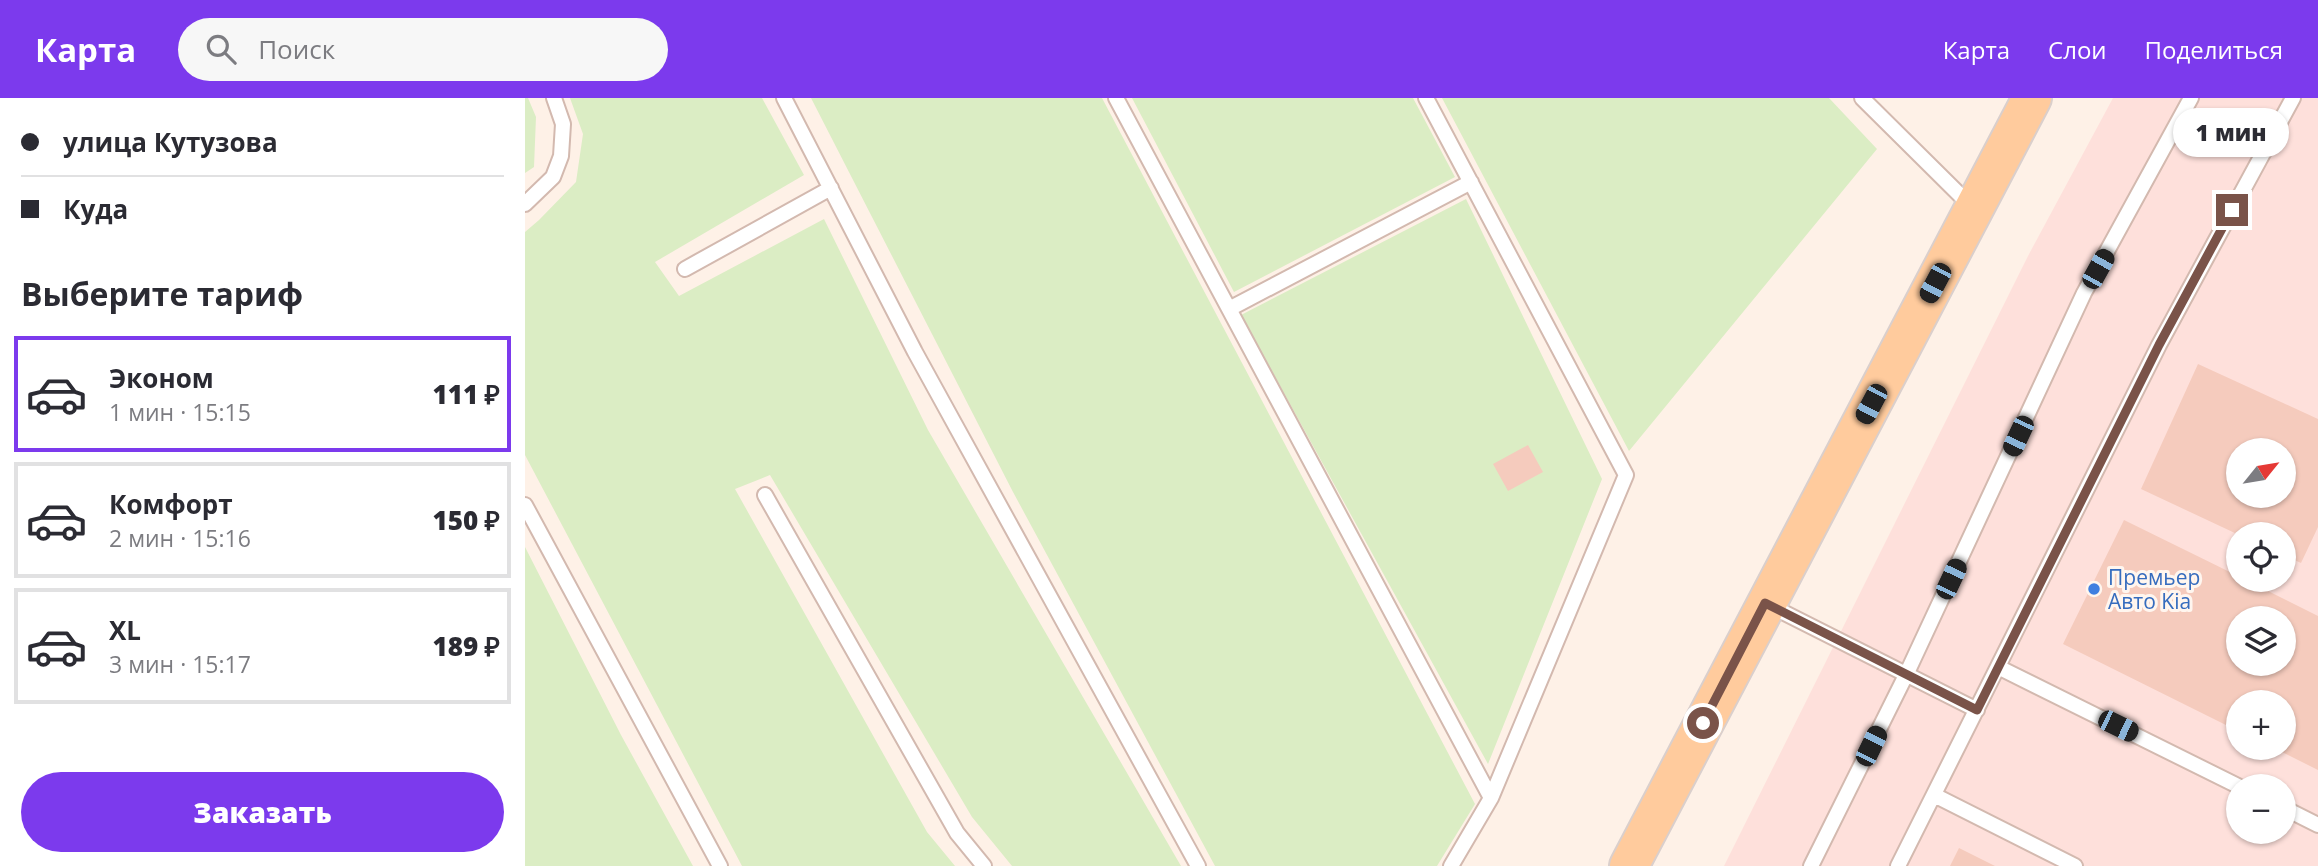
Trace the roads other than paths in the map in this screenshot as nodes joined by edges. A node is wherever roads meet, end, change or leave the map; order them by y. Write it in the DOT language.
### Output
graph roads {
  1 [pos="554,98"];
  2 [pos="784,98"];
  3 [pos="1116,98"];
  4 [pos="1426,98"];
  5 [pos="1862,98"];
  6 [pos="2032,98"];
  7 [pos="2191,98"];
  8 [pos="2293,98"];
  9 [pos="1471,182"];
  10 [pos="831,188"];
  11 [pos="525,204"];
  12 [pos="1973,209"];
  13 [pos="685,269"];
  14 [pos="1229,309"];
  15 [pos="765,495"];
  16 [pos="525,505"];
  17 [pos="1765,603"];
  18 [pos="1998,667"];
  19 [pos="1906,675"];
  20 [pos="1977,710"];
  21 [pos="2226,780"];
  22 [pos="1934,795"];
  23 [pos="1491,798"];
  24 [pos="2296,814"];
  25 [pos="2318,825"];
  26 [pos="720,866"];
  27 [pos="984,866"];
  28 [pos="1198,866"];
  29 [pos="1451,866"];
  30 [pos="1629,866"];
  31 [pos="1811,866"];
  32 [pos="1898,866"];
  33 [pos="2075,866"];
  1 -- 11 [label="lane"];
  2 -- 10 [label="lane"];
  3 -- 14 [label="lane"];
  4 -- 9 [label="lane"];
  5 -- 12 [label="lane"];
  6 -- 12 [label="main road"];
  7 -- 19 [label="lane"];
  8 -- 18 [label="lane"];
  9 -- 14 [label="lane"];
  9 -- 23 [label="lane"];
  10 -- 13 [label="lane"];
  10 -- 28 [label="lane"];
  12 -- 17 [label="main road"];
  14 -- 23 [label="lane"];
  15 -- 27 [label="lane"];
  16 -- 26 [label="lane"];
  17 -- 19 [label="lane"];
  17 -- 30 [label="main road"];
  18 -- 20 [label="lane"];
  18 -- 21 [label="lane"];
  19 -- 20 [label="lane"];
  19 -- 31 [label="lane"];
  20 -- 22 [label="lane"];
  22 -- 32 [label="lane"];
  22 -- 33 [label="lane"];
  23 -- 29 [label="lane"];
  24 -- 25 [label="lane"];
}
